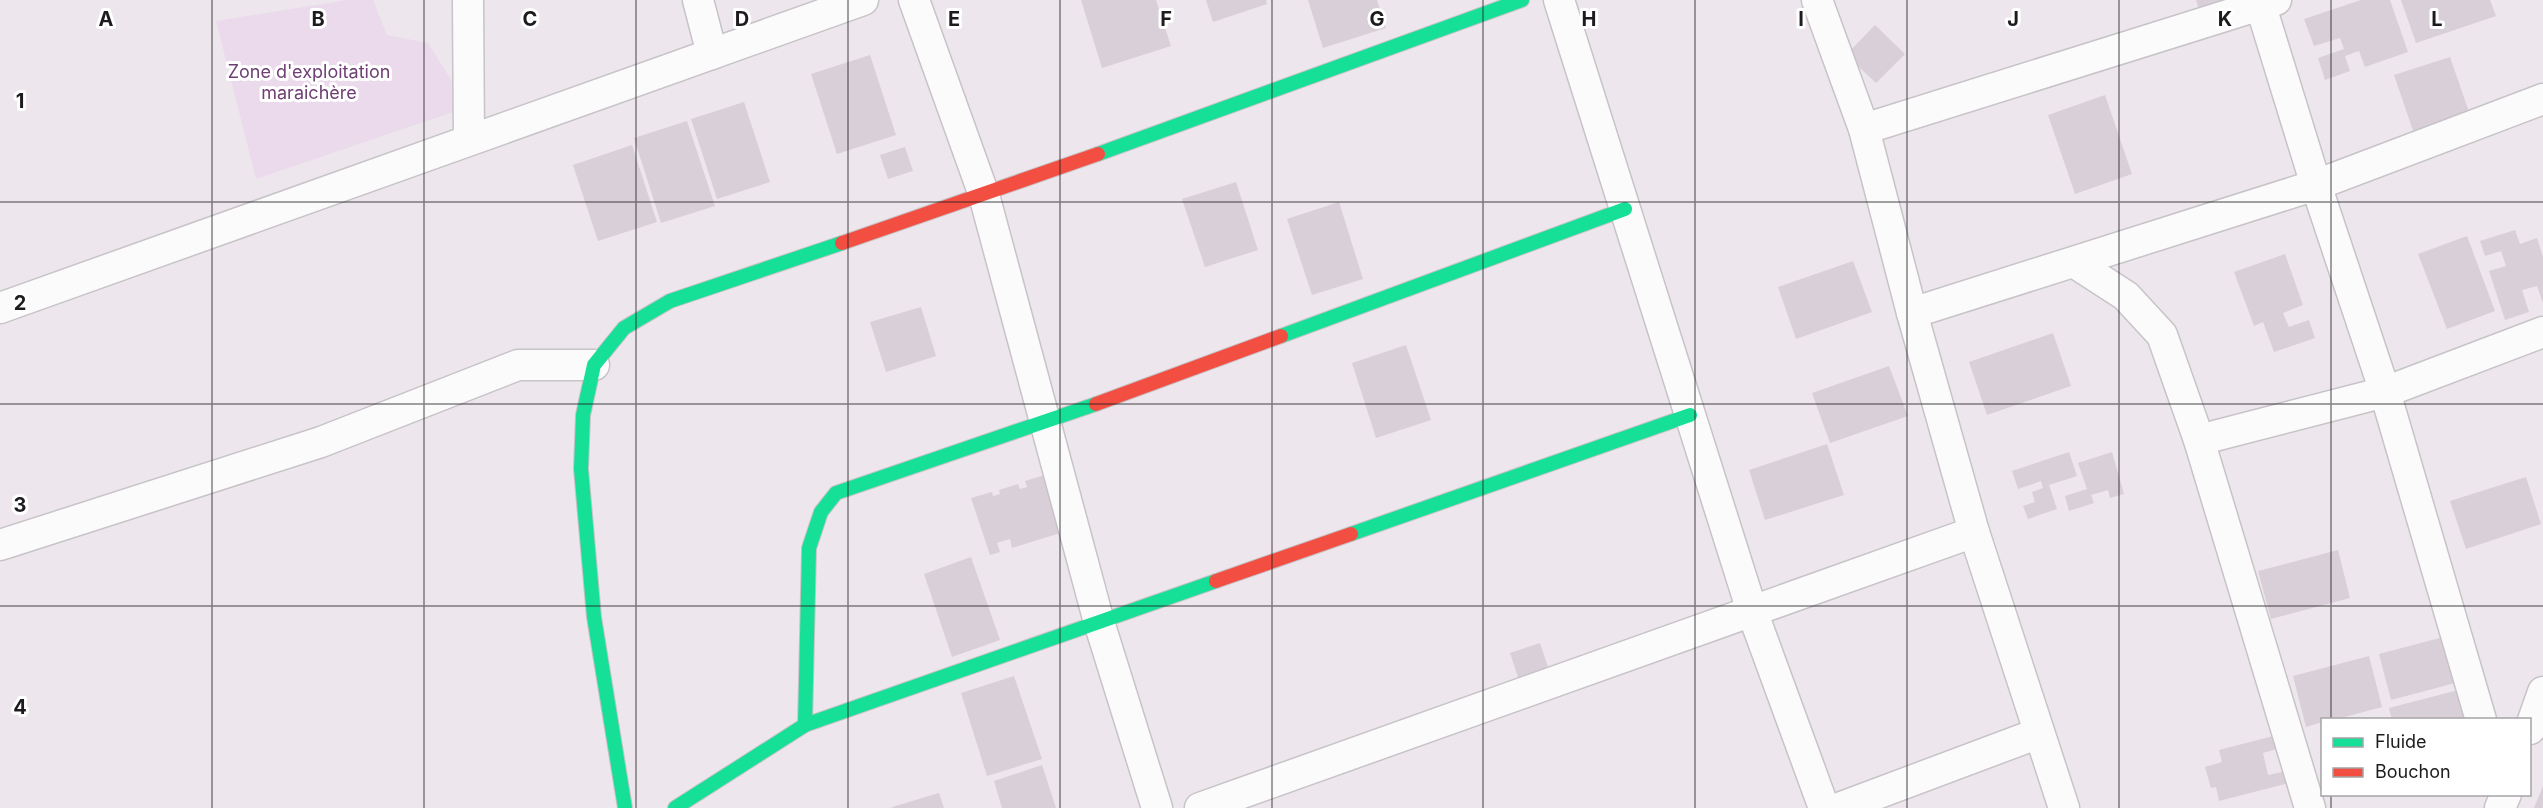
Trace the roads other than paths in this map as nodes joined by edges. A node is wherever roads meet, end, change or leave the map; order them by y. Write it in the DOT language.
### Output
graph roads {
  1 [pos="468,0"];
  2 [pos="698,0"];
  3 [pos="863,0"];
  4 [pos="915,0"];
  5 [pos="1522,0"];
  6 [pos="1559,0"];
  7 [pos="1816,0"];
  8 [pos="2265,2"];
  9 [pos="712,54"];
  10 [pos="2543,99"];
  11 [pos="1864,129"];
  12 [pos="470,140"];
  13 [pos="2316,185"];
  14 [pos="984,195"];
  15 [pos="1625,209"];
  16 [pos="2075,263"];
  17 [pos="0,308"];
  18 [pos="1912,313"];
  19 [pos="2543,332"];
  20 [pos="594,365"];
  21 [pos="2385,392"];
  22 [pos="1690,415"];
  23 [pos="1046,423"];
  24 [pos="2199,440"];
  25 [pos="1974,532"];
  26 [pos="0,545"];
  27 [pos="1752,611"];
  28 [pos="1100,622"];
  29 [pos="2543,692"];
  30 [pos="2480,718"];
  31 [pos="2531,724"];
  32 [pos="806,725"];
  33 [pos="2039,733"];
  34 [pos="625,808"];
  35 [pos="675,808"];
  36 [pos="1157,808"];
  37 [pos="1200,808"];
  38 [pos="1824,808"];
  39 [pos="1839,808"];
  40 [pos="2064,808"];
  41 [pos="2310,808"];
  1 -- 12 [label="street"];
  2 -- 9 [label="street"];
  3 -- 9 [label="street"];
  4 -- 14 [label="street"];
  5 -- 14 [label="street"];
  6 -- 15 [label="street"];
  7 -- 11 [label="street"];
  8 -- 11 [label="street"];
  8 -- 13 [label="street"];
  9 -- 12 [label="street"];
  10 -- 13 [label="street"];
  11 -- 18 [label="street"];
  12 -- 17 [label="street"];
  13 -- 16 [label="street"];
  13 -- 21 [label="street"];
  14 -- 20 [label="street"];
  14 -- 23 [label="street"];
  15 -- 22 [label="street"];
  15 -- 23 [label="street"];
  16 -- 18 [label="street"];
  16 -- 24 [label="street"];
  18 -- 25 [label="street"];
  19 -- 21 [label="street"];
  20 -- 26 [label="street"];
  20 -- 34 [label="street"];
  21 -- 24 [label="street"];
  21 -- 30 [label="street"];
  22 -- 27 [label="street"];
  22 -- 28 [label="street"];
  23 -- 28 [label="street"];
  23 -- 32 [label="street"];
  24 -- 41 [label="street"];
  25 -- 27 [label="street"];
  25 -- 33 [label="street"];
  27 -- 37 [label="street"];
  27 -- 38 [label="street"];
  28 -- 32 [label="street"];
  28 -- 36 [label="street"];
  29 -- 31 [label="street"];
  32 -- 35 [label="street"];
  33 -- 39 [label="street"];
  33 -- 40 [label="street"];
}
